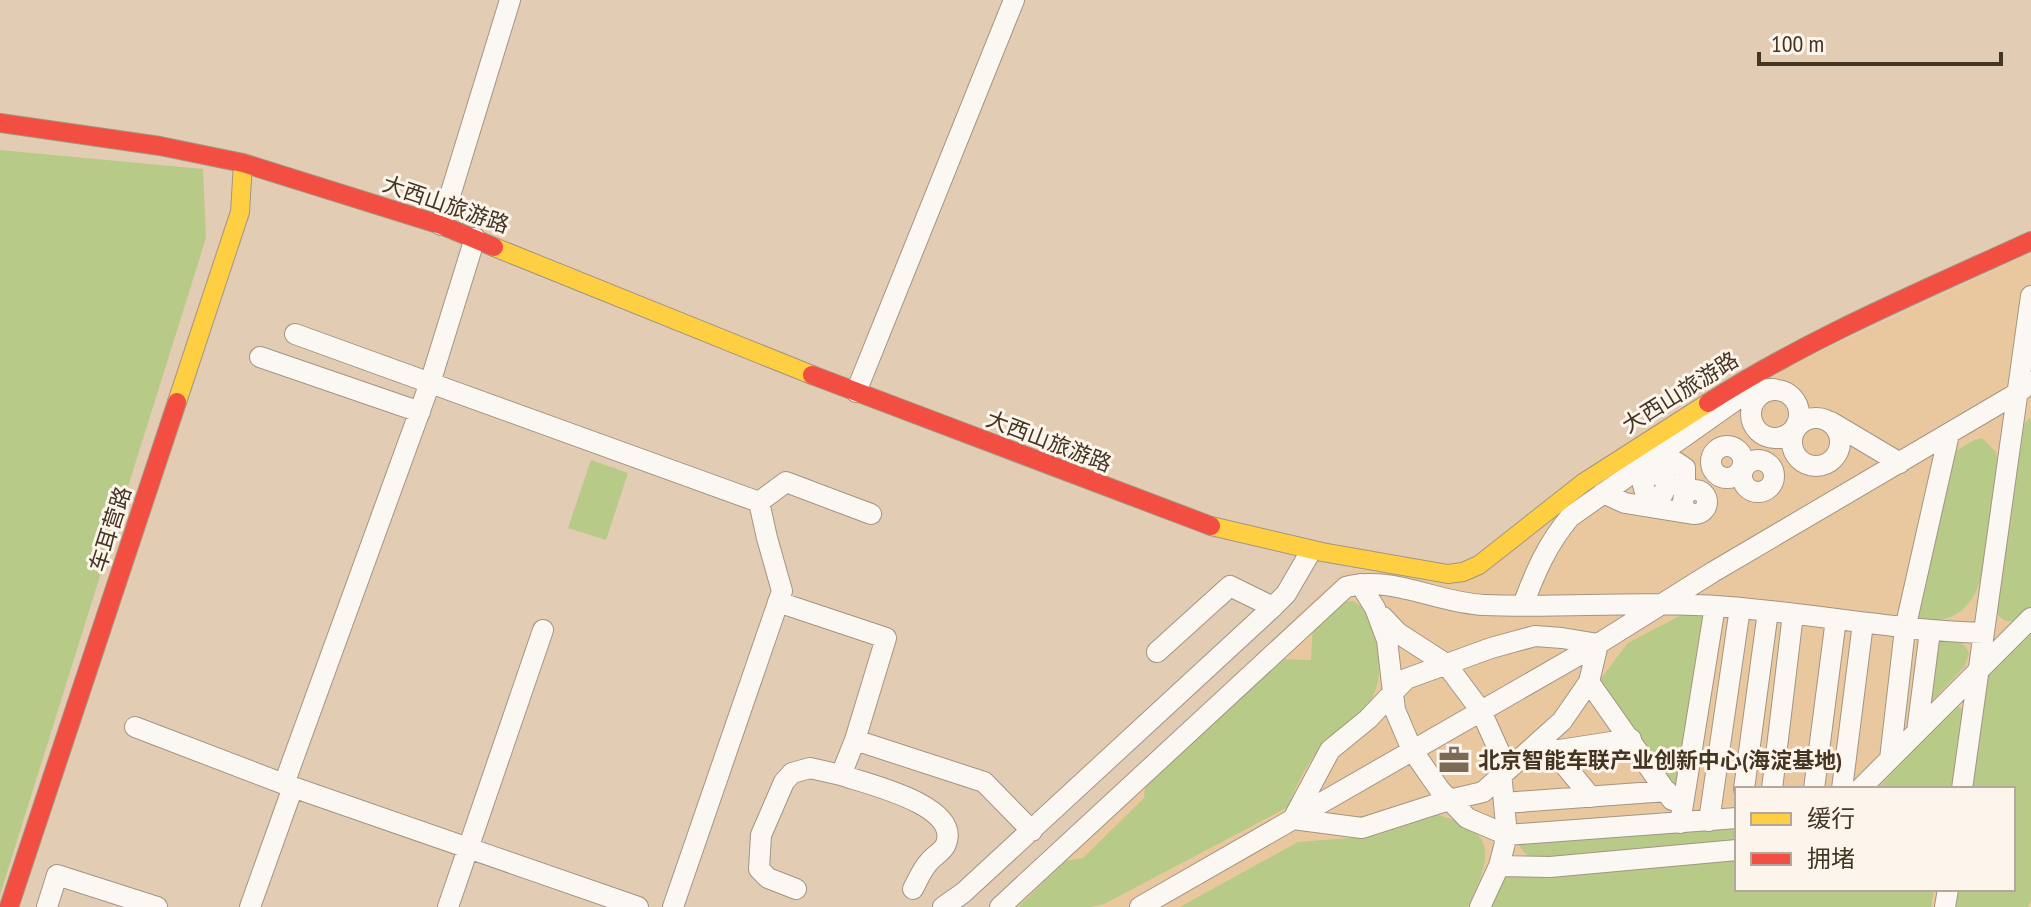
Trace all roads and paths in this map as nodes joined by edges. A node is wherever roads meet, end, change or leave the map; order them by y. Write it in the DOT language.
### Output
graph roads {
  1 [pos="510,0"];
  2 [pos="1014,0"];
  3 [pos="0,123"];
  4 [pos="243,163"];
  5 [pos="441,225"];
  6 [pos="475,238"];
  7 [pos="2031,241"];
  8 [pos="2031,296"];
  9 [pos="295,334"];
  10 [pos="260,357"];
  11 [pos="430,383"];
  12 [pos="2027,388"];
  13 [pos="1774,389"];
  14 [pos="856,392"];
  15 [pos="420,412"];
  16 [pos="1831,422"];
  17 [pos="1795,427"];
  18 [pos="1949,434"];
  19 [pos="1687,436"];
  20 [pos="1900,463"];
  21 [pos="1742,469"];
  22 [pos="1638,480"];
  23 [pos="1666,480"];
  24 [pos="1603,493"];
  25 [pos="759,502"];
  26 [pos="871,514"];
  27 [pos="1693,514"];
  28 [pos="1311,551"];
  29 [pos="1360,584"];
  30 [pos="778,602"];
  31 [pos="1662,603"];
  32 [pos="1523,605"];
  33 [pos="1715,606"];
  34 [pos="1273,607"];
  35 [pos="1375,608"];
  36 [pos="1740,608"];
  37 [pos="1768,611"];
  38 [pos="1793,614"];
  39 [pos="2031,618"];
  40 [pos="1836,619"];
  41 [pos="1863,623"];
  42 [pos="1905,629"];
  43 [pos="543,630"];
  44 [pos="1930,631"];
  45 [pos="1983,633"];
  46 [pos="1598,644"];
  47 [pos="1157,652"];
  48 [pos="1446,664"];
  49 [pos="1980,669"];
  50 [pos="1589,682"];
  51 [pos="1393,694"];
  52 [pos="1481,711"];
  53 [pos="135,727"];
  54 [pos="1917,732"];
  55 [pos="1631,739"];
  56 [pos="855,740"];
  57 [pos="1548,745"];
  58 [pos="1412,750"];
  59 [pos="1890,759"];
  60 [pos="1650,768"];
  61 [pos="841,775"];
  62 [pos="1501,776"];
  63 [pos="288,785"];
  64 [pos="1744,787"];
  65 [pos="1772,787"];
  66 [pos="1814,787"];
  67 [pos="1842,787"];
  68 [pos="1862,787"];
  69 [pos="1962,787"];
  70 [pos="1667,791"];
  71 [pos="1633,794"];
  72 [pos="1591,797"];
  73 [pos="1449,800"];
  74 [pos="1504,803"];
  75 [pos="1681,818"];
  76 [pos="1735,818"];
  77 [pos="1293,819"];
  78 [pos="1709,821"];
  79 [pos="1032,831"];
  80 [pos="1507,835"];
  81 [pos="468,846"];
  82 [pos="1735,850"];
  83 [pos="1499,866"];
  84 [pos="796,889"];
  85 [pos="913,889"];
  86 [pos="9,907"];
  87 [pos="47,907"];
  88 [pos="157,907"];
  89 [pos="250,907"];
  90 [pos="448,907"];
  91 [pos="638,907"];
  92 [pos="673,907"];
  93 [pos="943,907"];
  94 [pos="1000,907"];
  95 [pos="1140,907"];
  96 [pos="1480,907"];
  1 -- 5 [label="street"];
  2 -- 14 [label="street"];
  3 -- 4 [label="street, 大西山旅游路"];
  4 -- 5 [label="street, 大西山旅游路"];
  4 -- 86 [label="street, 车耳营路"];
  5 -- 6 [label="street, 大西山旅游路"];
  6 -- 11 [label="street"];
  6 -- 14 [label="street, 大西山旅游路"];
  7 -- 28 [label="street, 大西山旅游路"];
  8 -- 12 [label="street"];
  9 -- 11 [label="street"];
  10 -- 15 [label="street"];
  11 -- 15 [label="street"];
  11 -- 25 [label="street"];
  12 -- 18 [label="street"];
  12 -- 45 [label="street"];
  13 -- 17 [label="street"];
  13 -- 17 [label="street"];
  13 -- 19 [label="street"];
  14 -- 28 [label="street, 大西山旅游路"];
  15 -- 63 [label="street"];
  16 -- 17 [label="street"];
  16 -- 17 [label="street"];
  16 -- 20 [label="street"];
  18 -- 20 [label="street"];
  18 -- 42 [label="street"];
  19 -- 21 [label="street"];
  19 -- 22 [label="street"];
  20 -- 31 [label="street"];
  22 -- 23 [label="street"];
  22 -- 24 [label="street"];
  24 -- 27 [label="street"];
  24 -- 32 [label="street"];
  25 -- 26 [label="street"];
  25 -- 30 [label="street"];
  28 -- 34 [label="street"];
  29 -- 32 [label="street"];
  29 -- 35 [label="street"];
  29 -- 94 [label="street"];
  30 -- 56 [label="street"];
  30 -- 92 [label="street"];
  31 -- 32 [label="street"];
  31 -- 33 [label="street"];
  31 -- 46 [label="street"];
  33 -- 36 [label="street"];
  33 -- 75 [label="street"];
  34 -- 47 [label="street"];
  34 -- 79 [label="street"];
  35 -- 48 [label="street"];
  35 -- 51 [label="street"];
  36 -- 37 [label="street"];
  36 -- 78 [label="street"];
  37 -- 38 [label="street"];
  37 -- 64 [label="street"];
  38 -- 40 [label="street"];
  38 -- 65 [label="street"];
  39 -- 49 [label="street"];
  40 -- 41 [label="street"];
  40 -- 66 [label="street"];
  41 -- 42 [label="street"];
  41 -- 67 [label="street"];
  42 -- 44 [label="street"];
  42 -- 59 [label="street"];
  43 -- 81 [label="street"];
  44 -- 45 [label="street"];
  44 -- 54 [label="street"];
  45 -- 49 [label="street"];
  46 -- 48 [label="street"];
  46 -- 50 [label="street"];
  46 -- 52 [label="street"];
  48 -- 51 [label="street"];
  48 -- 52 [label="street"];
  49 -- 54 [label="street"];
  49 -- 69 [label="street"];
  50 -- 55 [label="street"];
  50 -- 57 [label="street"];
  51 -- 58 [label="street"];
  51 -- 77 [label="street"];
  52 -- 58 [label="street"];
  52 -- 62 [label="street"];
  53 -- 63 [label="street"];
  54 -- 59 [label="street"];
  55 -- 57 [label="street"];
  55 -- 60 [label="street"];
  56 -- 61 [label="street"];
  56 -- 79 [label="street"];
  57 -- 62 [label="street"];
  57 -- 72 [label="street"];
  58 -- 73 [label="street"];
  58 -- 77 [label="street"];
  59 -- 68 [label="street"];
  60 -- 70 [label="street"];
  60 -- 71 [label="street"];
  61 -- 84 [label="street"];
  61 -- 85 [label="street"];
  62 -- 73 [label="street"];
  62 -- 74 [label="street"];
  63 -- 81 [label="street"];
  63 -- 89 [label="street"];
  70 -- 71 [label="street"];
  70 -- 75 [label="street"];
  71 -- 72 [label="street"];
  72 -- 74 [label="street"];
  73 -- 77 [label="street"];
  73 -- 80 [label="street"];
  74 -- 80 [label="street"];
  75 -- 78 [label="street"];
  75 -- 80 [label="street"];
  76 -- 78 [label="street"];
  77 -- 95 [label="street"];
  79 -- 93 [label="street"];
  80 -- 83 [label="street"];
  81 -- 90 [label="street"];
  81 -- 91 [label="street"];
  82 -- 83 [label="street"];
  83 -- 96 [label="street"];
  87 -- 88 [label="street"];
}
